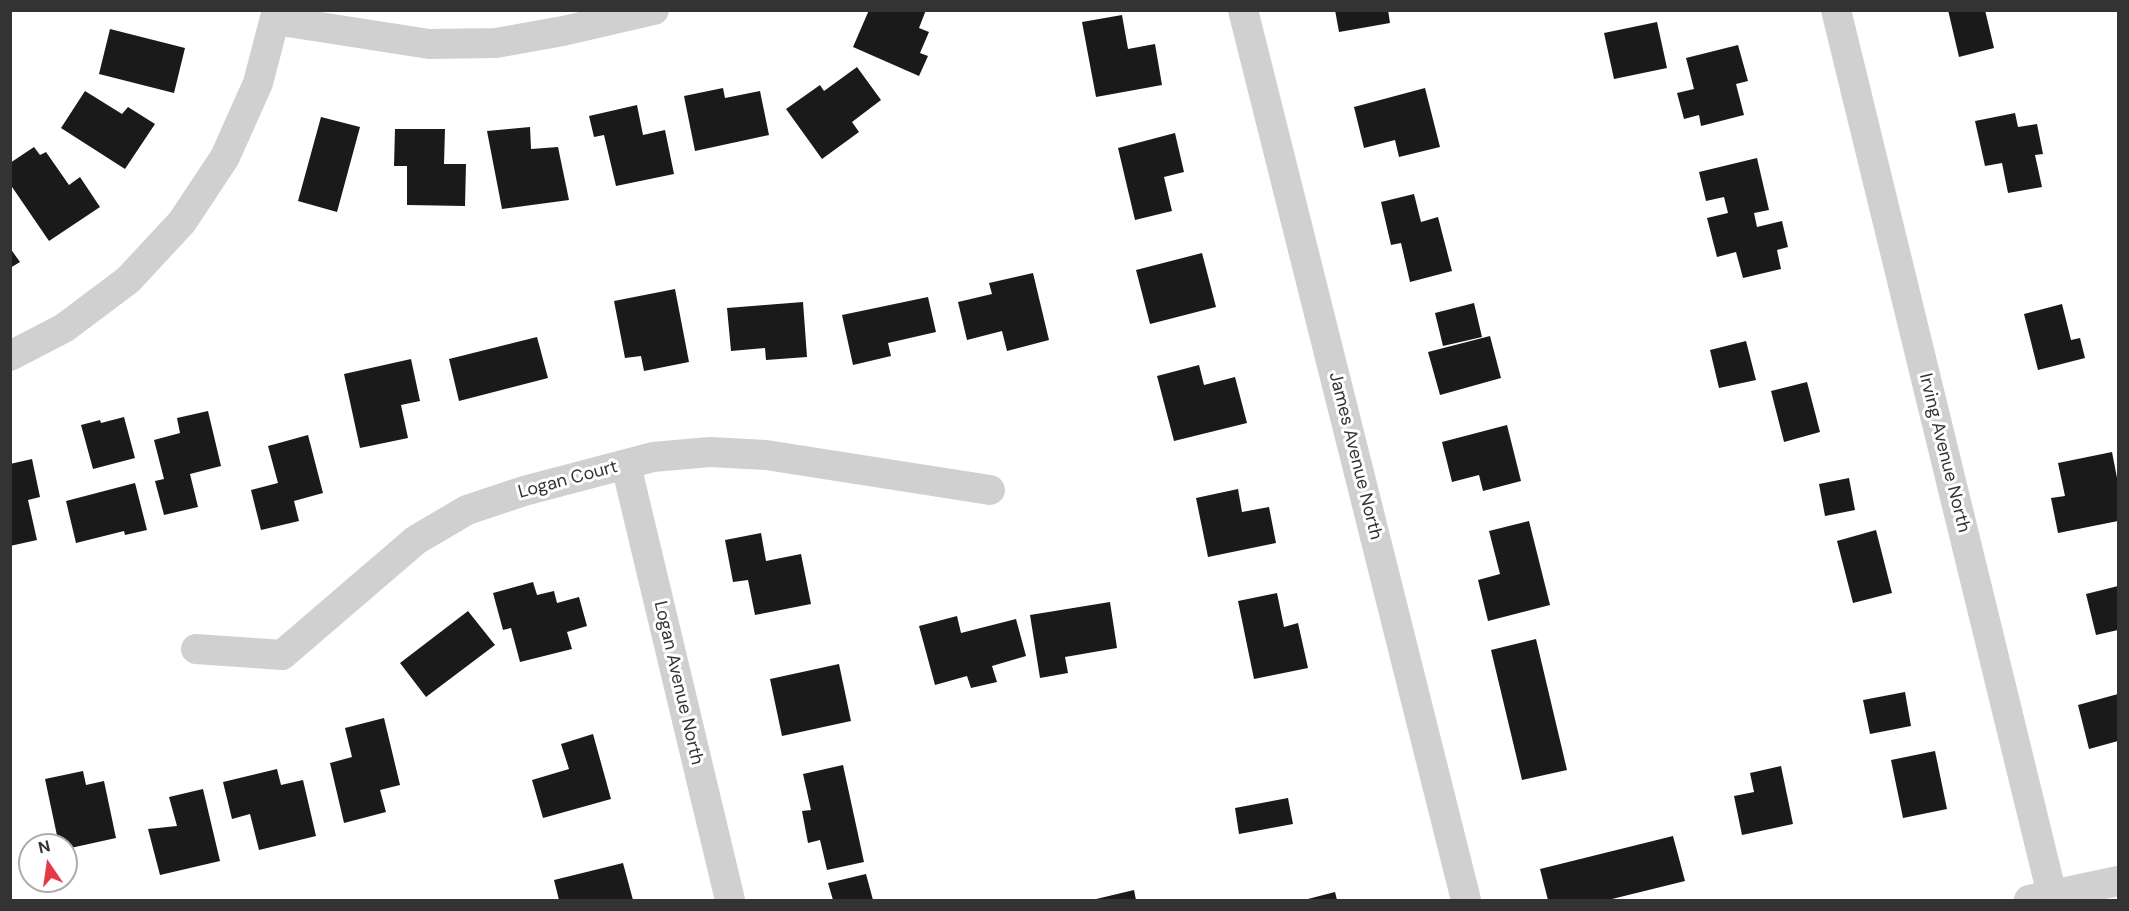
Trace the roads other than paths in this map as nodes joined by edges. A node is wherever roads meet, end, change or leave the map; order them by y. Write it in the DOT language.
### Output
graph roads {
  1 [pos="654,10"];
  2 [pos="1243,10"];
  3 [pos="1836,10"];
  4 [pos="276,15"];
  5 [pos="10,356"];
  6 [pos="626,465"];
  7 [pos="990,490"];
  8 [pos="196,649"];
  9 [pos="2118,880"];
  10 [pos="2041,898"];
  11 [pos="730,900"];
  12 [pos="1466,900"];
  1 -- 4 [label="street"];
  2 -- 12 [label="street, James Avenue North"];
  3 -- 10 [label="street, Irving Avenue North"];
  4 -- 5 [label="street"];
  6 -- 7 [label="street, Logan Court"];
  6 -- 8 [label="street, Logan Court"];
  6 -- 11 [label="street, Logan Avenue North"];
  9 -- 10 [label="street"];
}
